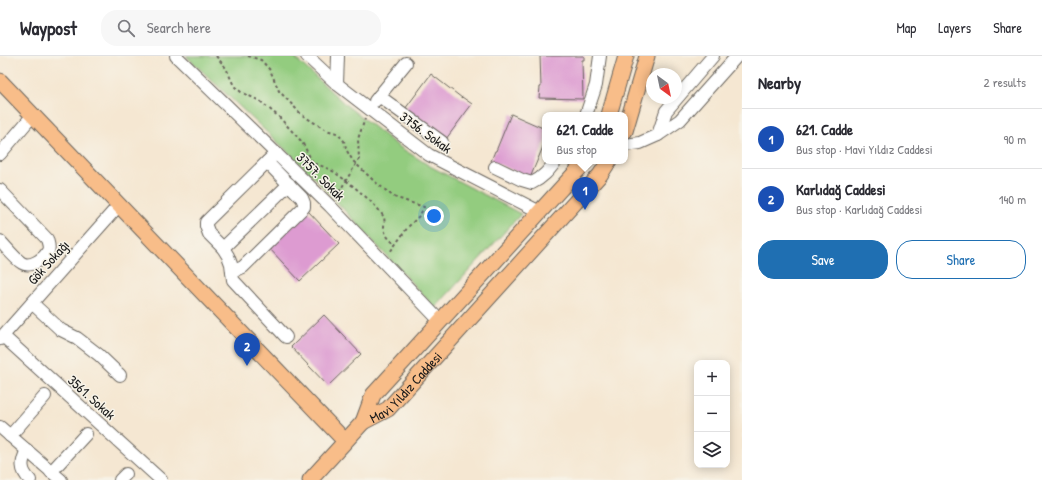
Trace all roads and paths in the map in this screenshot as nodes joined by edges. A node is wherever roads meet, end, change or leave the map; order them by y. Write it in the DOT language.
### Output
graph roads {
  1 [pos="176,56"];
  2 [pos="216,56"];
  3 [pos="248,56"];
  4 [pos="307,56"];
  5 [pos="338,56"];
  6 [pos="600,56"];
  7 [pos="626,56"];
  8 [pos="647,56"];
  9 [pos="713,56"];
  10 [pos="737,56"];
  11 [pos="406,63"];
  12 [pos="0,81"];
  13 [pos="337,84"];
  14 [pos="380,96"];
  15 [pos="368,108"];
  16 [pos="611,110"];
  17 [pos="632,110"];
  18 [pos="587,112"];
  19 [pos="33,115"];
  20 [pos="628,122"];
  21 [pos="658,135"];
  22 [pos="442,142"];
  23 [pos="628,145"];
  24 [pos="276,153"];
  25 [pos="0,154"];
  26 [pos="267,162"];
  27 [pos="356,164"];
  28 [pos="553,164"];
  29 [pos="583,164"];
  30 [pos="608,164"];
  31 [pos="495,167"];
  32 [pos="346,181"];
  33 [pos="289,184"];
  34 [pos="0,190"];
  35 [pos="119,205"];
  36 [pos="330,206"];
  37 [pos="540,212"];
  38 [pos="0,241"];
  39 [pos="396,244"];
  40 [pos="223,248"];
  41 [pos="383,262"];
  42 [pos="232,272"];
  43 [pos="32,303"];
  44 [pos="440,321"];
  45 [pos="2,337"];
  46 [pos="286,337"];
  47 [pos="120,375"];
  48 [pos="45,396"];
  49 [pos="363,422"];
  50 [pos="0,427"];
  51 [pos="86,434"];
  52 [pos="10,436"];
  53 [pos="345,441"];
  54 [pos="27,450"];
  55 [pos="51,472"];
  56 [pos="30,480"];
  57 [pos="61,480"];
  58 [pos="161,480"];
  59 [pos="310,480"];
  1 -- 24 [label="street, 3757. Sokak"];
  2 -- 32 [label="path"];
  3 -- 27 [label="path"];
  4 -- 13 [label="street, 3756. Sokak"];
  5 -- 13 [label="street"];
  6 -- 18 [label="street"];
  7 -- 16 [label="main road"];
  8 -- 17 [label="main road"];
  9 -- 21 [label="street"];
  10 -- 21 [label="street"];
  11 -- 14 [label="street"];
  12 -- 19 [label="main road"];
  13 -- 15 [label="street, 3756. Sokak"];
  14 -- 15 [label="street"];
  14 -- 22 [label="street"];
  15 -- 27 [label="path"];
  15 -- 37 [label="street, 3756. Sokak"];
  16 -- 17 [label="main road"];
  17 -- 20 [label="main road"];
  19 -- 25 [label="street"];
  19 -- 35 [label="main road"];
  21 -- 23 [label="street"];
  24 -- 26 [label="street"];
  24 -- 36 [label="street, 3757. Sokak"];
  26 -- 33 [label="street"];
  26 -- 40 [label="street"];
  27 -- 32 [label="path"];
  27 -- 39 [label="path"];
  28 -- 31 [label="street"];
  29 -- 37 [label="main road, Mavi Yıldız Caddesi"];
  30 -- 49 [label="main road, Mavi Yıldız Caddesi"];
  32 -- 36 [label="path"];
  32 -- 39 [label="path"];
  33 -- 40 [label="street"];
  33 -- 42 [label="street"];
  34 -- 38 [label="street"];
  35 -- 43 [label="street, Gök Sokağı"];
  35 -- 53 [label="main road"];
  36 -- 41 [label="street, 3757. Sokak"];
  37 -- 44 [label="main road, Mavi Yıldız Caddesi"];
  39 -- 41 [label="path"];
  40 -- 42 [label="street"];
  41 -- 44 [label="street, 3757. Sokak"];
  42 -- 46 [label="street"];
  43 -- 45 [label="street, Gök Sokağı"];
  43 -- 47 [label="street"];
  44 -- 49 [label="main road, Mavi Yıldız Caddesi"];
  45 -- 58 [label="street, 3561. Sokak"];
  48 -- 52 [label="street"];
  49 -- 53 [label="main road"];
  50 -- 52 [label="street"];
  51 -- 55 [label="street"];
  52 -- 54 [label="street"];
  53 -- 59 [label="main road"];
  54 -- 55 [label="street"];
  54 -- 56 [label="street"];
  55 -- 57 [label="street"];
}
